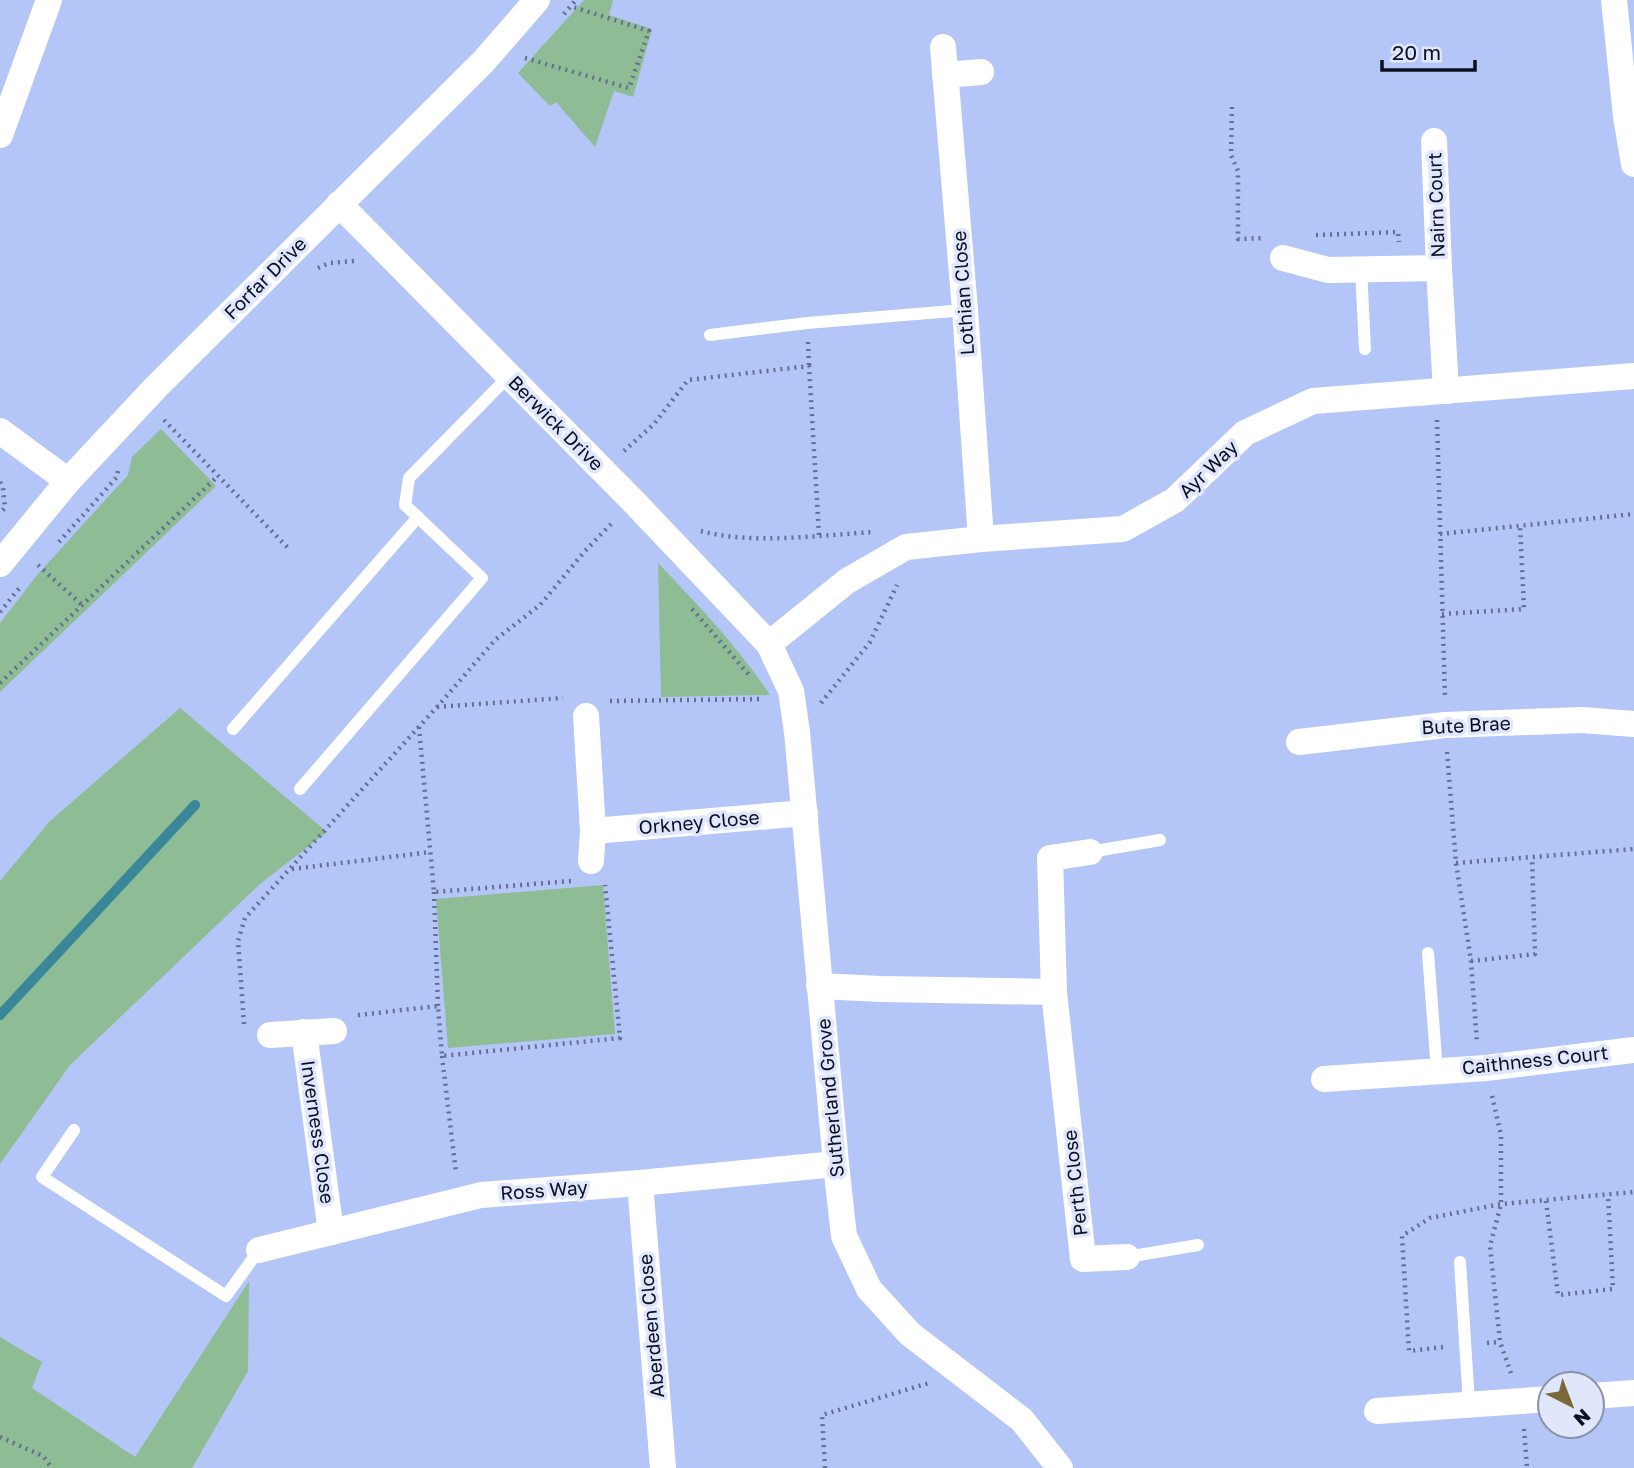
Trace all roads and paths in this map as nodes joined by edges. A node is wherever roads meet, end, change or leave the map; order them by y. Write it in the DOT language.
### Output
graph roads {
  1 [pos="49,0"];
  2 [pos="537,0"];
  3 [pos="1614,0"];
  4 [pos="570,6"];
  5 [pos="943,47"];
  6 [pos="524,58"];
  7 [pos="981,72"];
  8 [pos="945,75"];
  9 [pos="1231,107"];
  10 [pos="0,135"];
  11 [pos="1434,141"];
  12 [pos="1634,164"];
  13 [pos="340,204"];
  14 [pos="1304,236"];
  15 [pos="382,245"];
  16 [pos="1281,248"];
  17 [pos="1401,268"];
  18 [pos="1439,268"];
  19 [pos="1361,269"];
  20 [pos="308,273"];
  21 [pos="965,310"];
  22 [pos="710,335"];
  23 [pos="1365,349"];
  24 [pos="509,376"];
  25 [pos="1634,376"];
  26 [pos="1446,391"];
  27 [pos="161,418"];
  28 [pos="0,431"];
  29 [pos="119,467"];
  30 [pos="603,470"];
  31 [pos="218,476"];
  32 [pos="68,481"];
  33 [pos="0,482"];
  34 [pos="633,501"];
  35 [pos="0,513"];
  36 [pos="1634,513"];
  37 [pos="418,517"];
  38 [pos="1520,526"];
  39 [pos="699,530"];
  40 [pos="1440,534"];
  41 [pos="819,535"];
  42 [pos="981,539"];
  43 [pos="55,546"];
  44 [pos="906,547"];
  45 [pos="290,550"];
  46 [pos="47,555"];
  47 [pos="0,564"];
  48 [pos="38,565"];
  49 [pos="30,575"];
  50 [pos="23,584"];
  51 [pos="82,605"];
  52 [pos="691,607"];
  53 [pos="0,612"];
  54 [pos="1442,614"];
  55 [pos="769,644"];
  56 [pos="754,682"];
  57 [pos="0,684"];
  58 [pos="761,690"];
  59 [pos="585,705"];
  60 [pos="437,707"];
  61 [pos="1634,724"];
  62 [pos="419,727"];
  63 [pos="233,729"];
  64 [pos="797,732"];
  65 [pos="1299,742"];
  66 [pos="300,789"];
  67 [pos="805,813"];
  68 [pos="593,831"];
  69 [pos="1160,841"];
  70 [pos="1634,849"];
  71 [pos="431,852"];
  72 [pos="1090,852"];
  73 [pos="1532,858"];
  74 [pos="1456,863"];
  75 [pos="291,869"];
  76 [pos="591,873"];
  77 [pos="434,892"];
  78 [pos="1428,953"];
  79 [pos="1471,961"];
  80 [pos="820,986"];
  81 [pos="1054,992"];
  82 [pos="438,1006"];
  83 [pos="345,1023"];
  84 [pos="244,1027"];
  85 [pos="304,1032"];
  86 [pos="270,1035"];
  87 [pos="1634,1050"];
  88 [pos="442,1056"];
  89 [pos="1486,1068"];
  90 [pos="1437,1071"];
  91 [pos="1324,1079"];
  92 [pos="74,1130"];
  93 [pos="836,1164"];
  94 [pos="640,1183"];
  95 [pos="1634,1192"];
  96 [pos="1608,1194"];
  97 [pos="459,1201"];
  98 [pos="1546,1201"];
  99 [pos="1501,1204"];
  100 [pos="331,1232"];
  101 [pos="1198,1245"];
  102 [pos="259,1250"];
  103 [pos="1127,1257"];
  104 [pos="1460,1262"];
  105 [pos="1500,1342"];
  106 [pos="1466,1345"];
  107 [pos="960,1374"];
  108 [pos="1634,1393"];
  109 [pos="1606,1395"];
  110 [pos="1536,1400"];
  111 [pos="1521,1401"];
  112 [pos="1469,1404"];
  113 [pos="1377,1411"];
  114 [pos="0,1437"];
  115 [pos="52,1468"];
  116 [pos="663,1468"];
  117 [pos="825,1468"];
  118 [pos="1060,1468"];
  119 [pos="1527,1468"];
  1 -- 10 [label="street"];
  2 -- 13 [label="street, Forfar Drive"];
  3 -- 12 [label="street"];
  4 -- 6 [label="path"];
  5 -- 8 [label="street, Lothian Close"];
  7 -- 8 [label="street"];
  8 -- 21 [label="street, Lothian Close"];
  9 -- 16 [label="path"];
  11 -- 18 [label="street, Nairn Court"];
  13 -- 15 [label="street, Berwick Drive"];
  13 -- 32 [label="street, Forfar Drive"];
  14 -- 17 [label="path"];
  15 -- 20 [label="path"];
  15 -- 24 [label="street, Berwick Drive"];
  16 -- 19 [label="street, Nairn Court"];
  17 -- 18 [label="street, Nairn Court"];
  17 -- 19 [label="street, Nairn Court"];
  18 -- 26 [label="street, Nairn Court"];
  19 -- 23 [label="lane"];
  21 -- 22 [label="lane"];
  21 -- 42 [label="street, Lothian Close"];
  24 -- 30 [label="street, Berwick Drive"];
  24 -- 37 [label="lane"];
  25 -- 26 [label="street, Ayr Way"];
  26 -- 42 [label="street, Ayr Way"];
  27 -- 31 [label="path"];
  28 -- 32 [label="street"];
  29 -- 43 [label="path"];
  30 -- 34 [label="street, Berwick Drive"];
  30 -- 41 [label="path"];
  31 -- 45 [label="path"];
  31 -- 51 [label="path"];
  32 -- 47 [label="street, Forfar Drive"];
  33 -- 35 [label="path"];
  34 -- 55 [label="street, Berwick Drive"];
  34 -- 60 [label="path"];
  36 -- 38 [label="path"];
  37 -- 63 [label="lane"];
  37 -- 66 [label="lane"];
  38 -- 40 [label="path"];
  38 -- 54 [label="path"];
  39 -- 41 [label="path"];
  41 -- 44 [label="path"];
  42 -- 44 [label="street, Ayr Way"];
  44 -- 55 [label="street, Ayr Way"];
  44 -- 64 [label="path"];
  46 -- 48 [label="path"];
  48 -- 49 [label="path"];
  48 -- 51 [label="path"];
  50 -- 53 [label="path"];
  51 -- 57 [label="path"];
  52 -- 56 [label="path"];
  55 -- 64 [label="street, Sutherland Grove"];
  58 -- 59 [label="path"];
  59 -- 60 [label="path"];
  59 -- 68 [label="street"];
  60 -- 62 [label="path"];
  61 -- 65 [label="street, Bute Brae"];
  62 -- 71 [label="path"];
  62 -- 75 [label="path"];
  64 -- 67 [label="street, Sutherland Grove"];
  67 -- 68 [label="street, Orkney Close"];
  67 -- 80 [label="street, Sutherland Grove"];
  68 -- 76 [label="street"];
  69 -- 72 [label="lane, Perth Close"];
  70 -- 73 [label="path"];
  71 -- 75 [label="path"];
  71 -- 77 [label="path"];
  72 -- 81 [label="street, Perth Close"];
  73 -- 74 [label="path"];
  73 -- 79 [label="path"];
  75 -- 84 [label="path"];
  76 -- 77 [label="path"];
  76 -- 88 [label="path"];
  77 -- 82 [label="path"];
  78 -- 90 [label="lane, Caithness Court"];
  80 -- 81 [label="street"];
  80 -- 93 [label="street, Sutherland Grove"];
  81 -- 103 [label="street, Perth Close"];
  82 -- 83 [label="path"];
  82 -- 88 [label="path"];
  83 -- 85 [label="street, Inverness Close"];
  85 -- 86 [label="street, Inverness Close"];
  85 -- 100 [label="street, Inverness Close"];
  87 -- 89 [label="street, Caithness Court"];
  88 -- 97 [label="path"];
  89 -- 90 [label="street, Caithness Court"];
  89 -- 99 [label="path"];
  90 -- 91 [label="street, Caithness Court"];
  92 -- 102 [label="lane"];
  93 -- 94 [label="street, Ross Way"];
  93 -- 107 [label="street, Sutherland Grove"];
  94 -- 97 [label="street, Ross Way"];
  94 -- 116 [label="street, Aberdeen Close"];
  95 -- 96 [label="path"];
  96 -- 98 [label="path"];
  96 -- 98 [label="path"];
  97 -- 100 [label="street, Ross Way"];
  98 -- 99 [label="path"];
  99 -- 105 [label="path"];
  99 -- 106 [label="path"];
  100 -- 102 [label="street, Ross Way"];
  101 -- 103 [label="lane, Perth Close"];
  104 -- 106 [label="lane"];
  105 -- 106 [label="path"];
  105 -- 111 [label="path"];
  106 -- 112 [label="lane"];
  107 -- 117 [label="path"];
  107 -- 118 [label="street, Sutherland Grove"];
  108 -- 109 [label="street"];
  110 -- 111 [label="street"];
  111 -- 112 [label="street"];
  111 -- 119 [label="path"];
  112 -- 113 [label="street"];
  114 -- 115 [label="path"];
}
